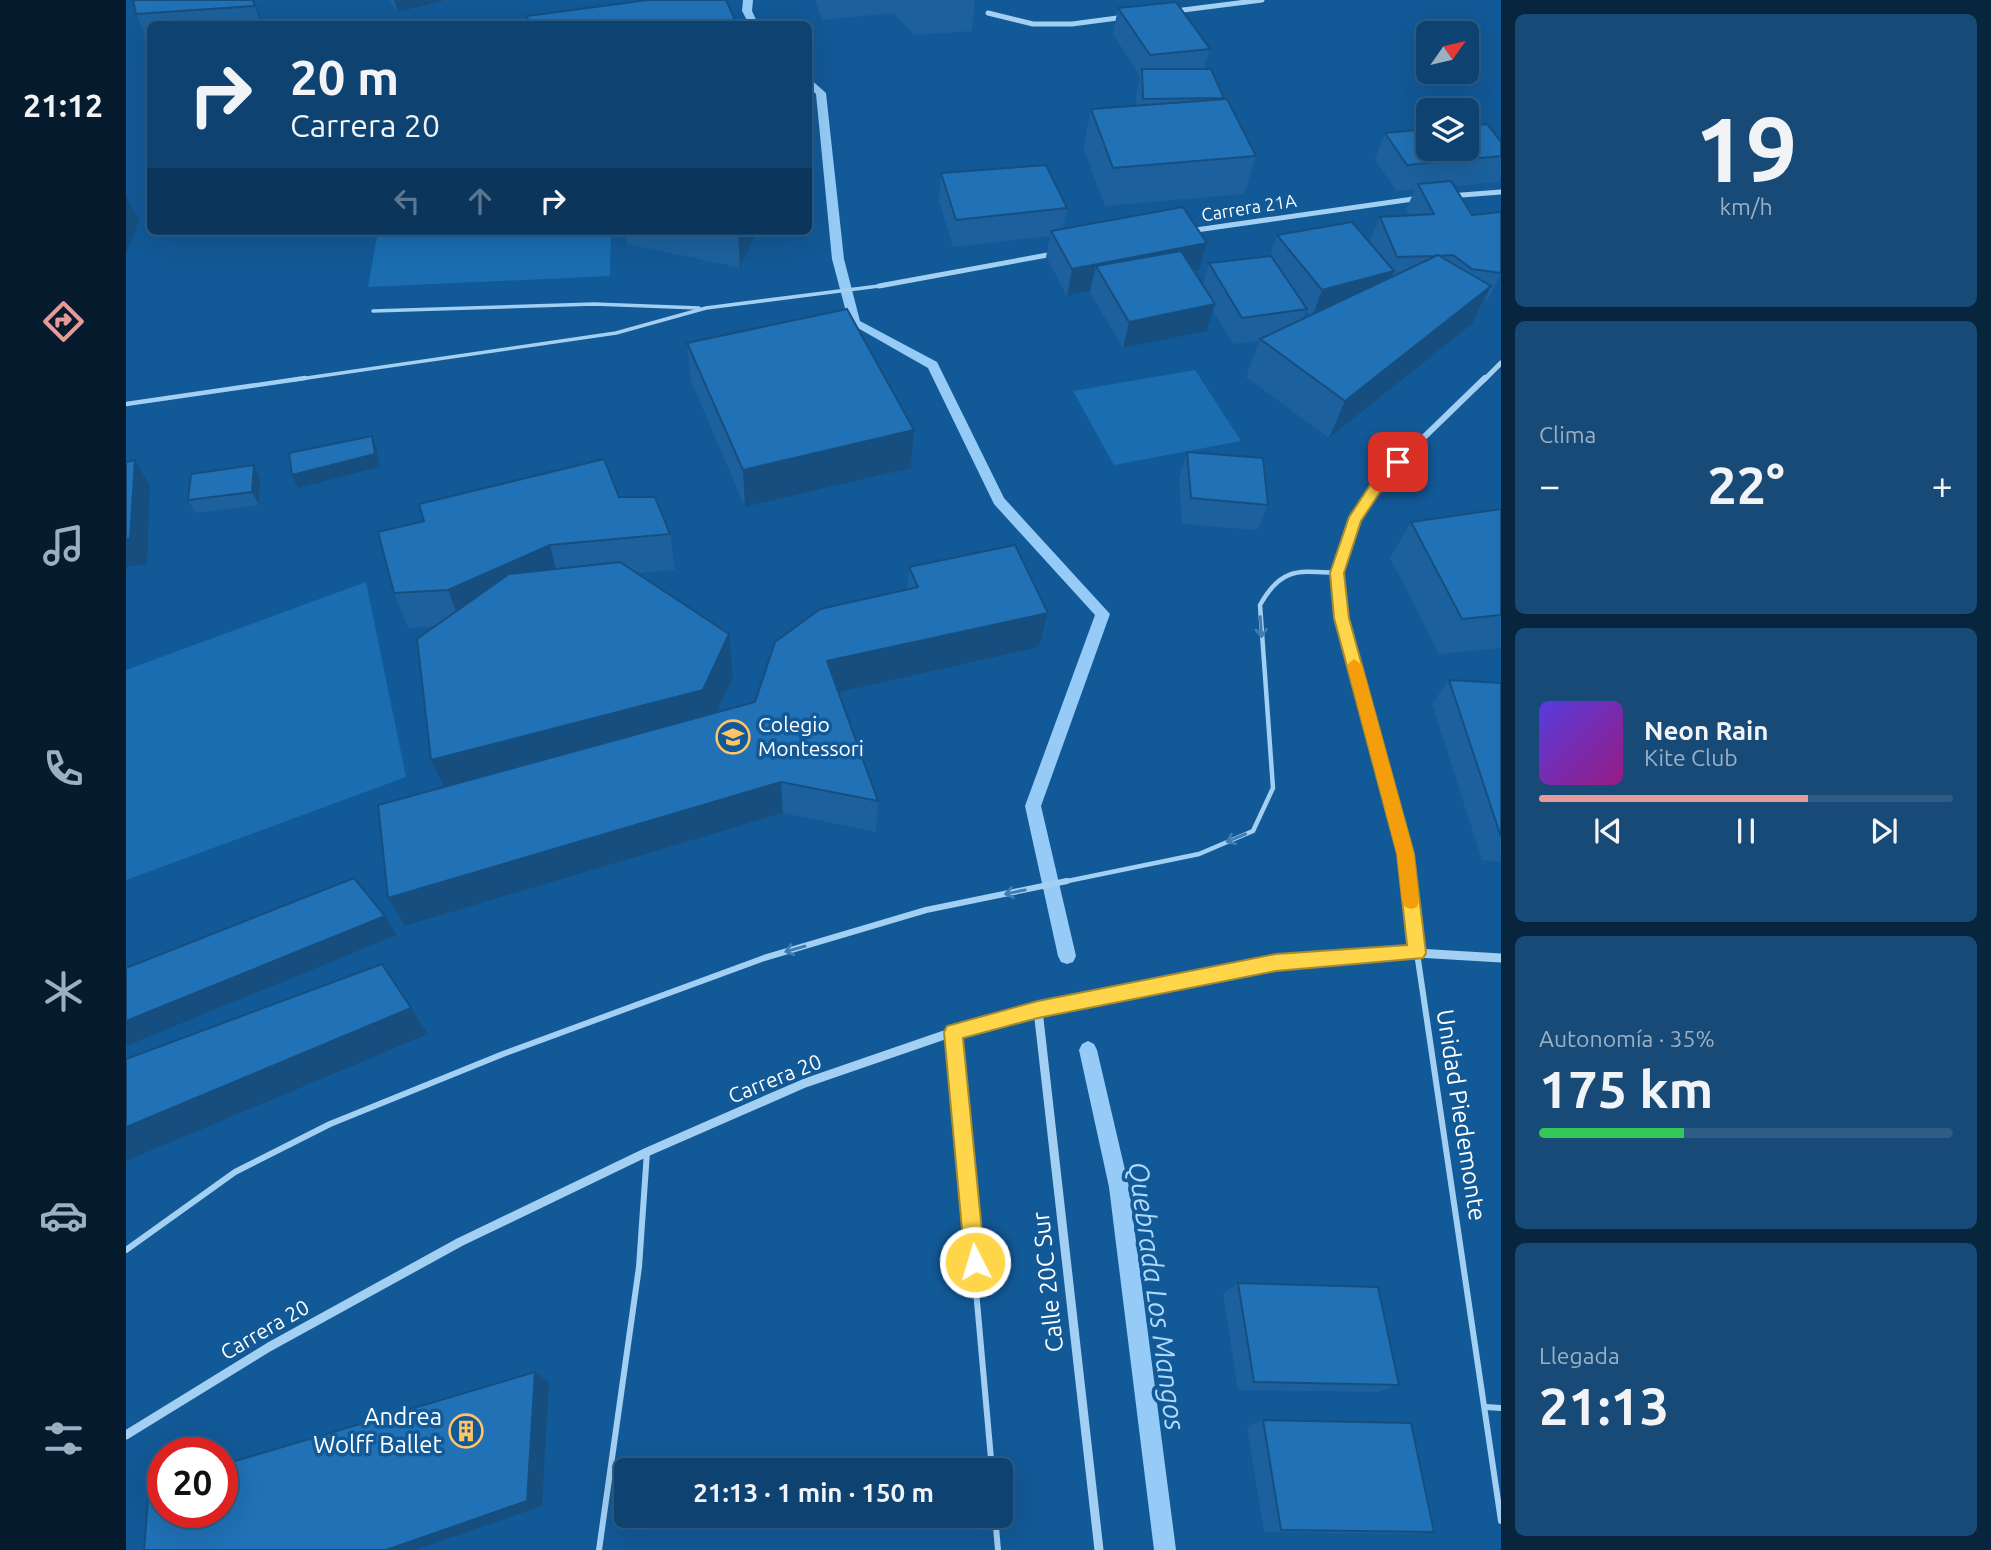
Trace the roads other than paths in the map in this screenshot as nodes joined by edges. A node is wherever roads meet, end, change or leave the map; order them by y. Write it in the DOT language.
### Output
graph roads {
  1 [pos="1262,0"];
  2 [pos="1167,12"];
  3 [pos="988,13"];
  4 [pos="1126,17"];
  5 [pos="1501,192"];
  6 [pos="1447,196"];
  7 [pos="1433,197"];
  8 [pos="1175,233"];
  9 [pos="1056,254"];
  10 [pos="879,286"];
  11 [pos="706,308"];
  12 [pos="373,311"];
  13 [pos="1501,363"];
  14 [pos="126,404"];
  15 [pos="1337,573"];
  16 [pos="1417,953"];
  17 [pos="1501,958"];
  18 [pos="1038,1010"];
  19 [pos="953,1032"];
  20 [pos="647,1152"];
  21 [pos="126,1250"];
  22 [pos="1486,1407"];
  23 [pos="1501,1408"];
  24 [pos="126,1435"];
  25 [pos="991,1458"];
  26 [pos="1501,1521"];
  27 [pos="996,1528"];
  28 [pos="598,1550"];
  29 [pos="998,1550"];
  30 [pos="1099,1550"];
  1 -- 2 [label="street"];
  3 -- 4 [label="street"];
  5 -- 6 [label="street"];
  7 -- 8 [label="street, Carrera 21A"];
  9 -- 10 [label="street"];
  10 -- 11 [label="lane"];
  11 -- 12 [label="lane"];
  11 -- 14 [label="lane"];
  13 -- 15 [label="street"];
  15 -- 16 [label="street"];
  15 -- 21 [label="lane, one-way"];
  16 -- 17 [label="street, Carrera 20"];
  16 -- 18 [label="street, Carrera 20"];
  16 -- 22 [label="lane, Unidad Piedemonte"];
  18 -- 19 [label="street, Carrera 20"];
  18 -- 30 [label="street, Calle 20C Sur"];
  19 -- 20 [label="street, Carrera 20"];
  19 -- 25 [label="lane"];
  20 -- 24 [label="street, Carrera 20"];
  20 -- 28 [label="lane"];
  22 -- 23 [label="lane"];
  22 -- 26 [label="lane, Unidad Piedemonte"];
  27 -- 29 [label="lane"];
}
